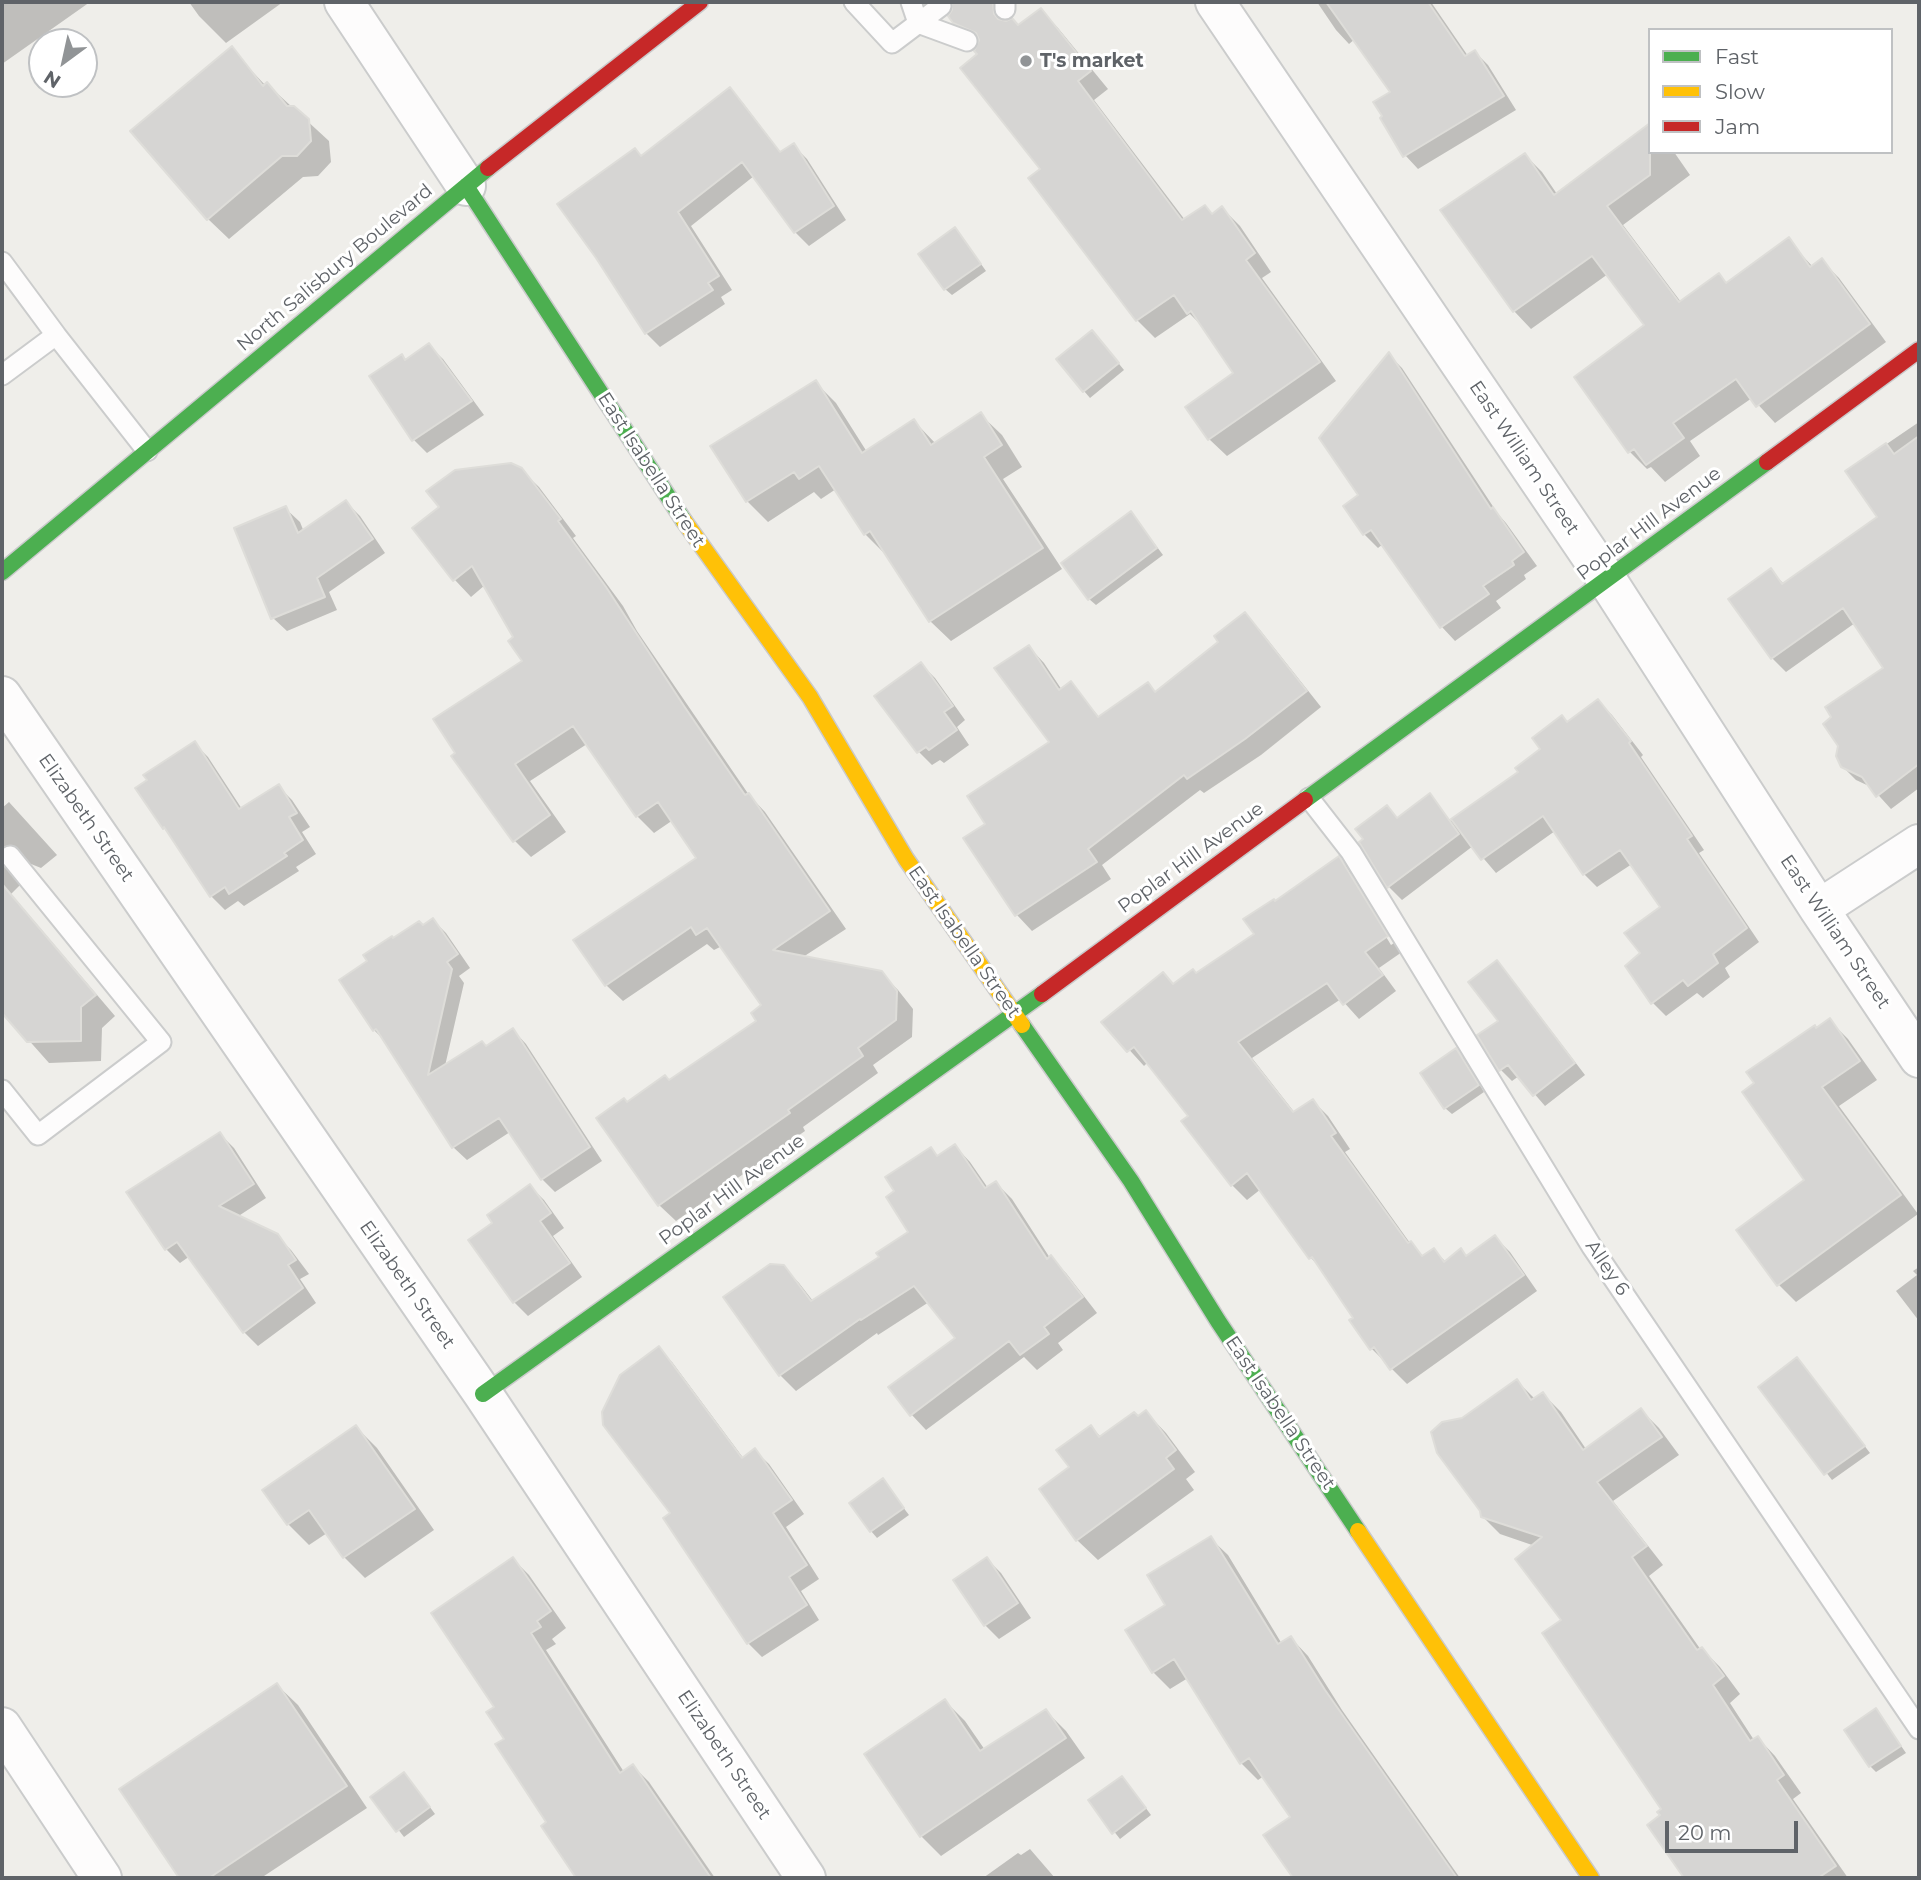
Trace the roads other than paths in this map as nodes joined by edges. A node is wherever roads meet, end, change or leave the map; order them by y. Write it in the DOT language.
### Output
graph roads {
  1 [pos="344,2"];
  2 [pos="700,2"];
  3 [pos="854,2"];
  4 [pos="911,2"];
  5 [pos="1215,2"];
  6 [pos="941,6"];
  7 [pos="918,23"];
  8 [pos="967,41"];
  9 [pos="466,186"];
  10 [pos="2,262"];
  11 [pos="56,335"];
  12 [pos="1919,350"];
  13 [pos="2,375"];
  14 [pos="147,451"];
  15 [pos="2,572"];
  16 [pos="1607,580"];
  17 [pos="2,696"];
  18 [pos="1308,798"];
  19 [pos="1919,844"];
  20 [pos="10,856"];
  21 [pos="1819,909"];
  22 [pos="1014,1014"];
  23 [pos="1919,1058"];
  24 [pos="2,1090"];
  25 [pos="483,1394"];
  26 [pos="2,1727"];
  27 [pos="1919,1730"];
  28 [pos="102,1878"];
  29 [pos="806,1878"];
  30 [pos="1591,1878"];
  1 -- 9 [label="street, East Isabella Street"];
  2 -- 9 [label="street, North Salisbury Boulevard"];
  3 -- 7 [label="lane"];
  4 -- 7 [label="lane"];
  5 -- 16 [label="street, East William Street"];
  6 -- 7 [label="lane"];
  7 -- 8 [label="lane"];
  9 -- 14 [label="street, North Salisbury Boulevard"];
  9 -- 22 [label="street, East Isabella Street"];
  10 -- 11 [label="lane"];
  11 -- 13 [label="lane"];
  11 -- 14 [label="lane"];
  12 -- 16 [label="street, Poplar Hill Avenue"];
  14 -- 15 [label="street, North Salisbury Boulevard"];
  16 -- 18 [label="street, Poplar Hill Avenue"];
  16 -- 21 [label="street, East William Street"];
  17 -- 25 [label="street, Elizabeth Street"];
  18 -- 22 [label="street, Poplar Hill Avenue"];
  18 -- 27 [label="lane, Alley 6"];
  19 -- 21 [label="street"];
  20 -- 24 [label="lane"];
  21 -- 23 [label="street, East William Street"];
  22 -- 25 [label="street, Poplar Hill Avenue"];
  22 -- 30 [label="street, East Isabella Street"];
  25 -- 29 [label="street, Elizabeth Street"];
  26 -- 28 [label="street"];
}
